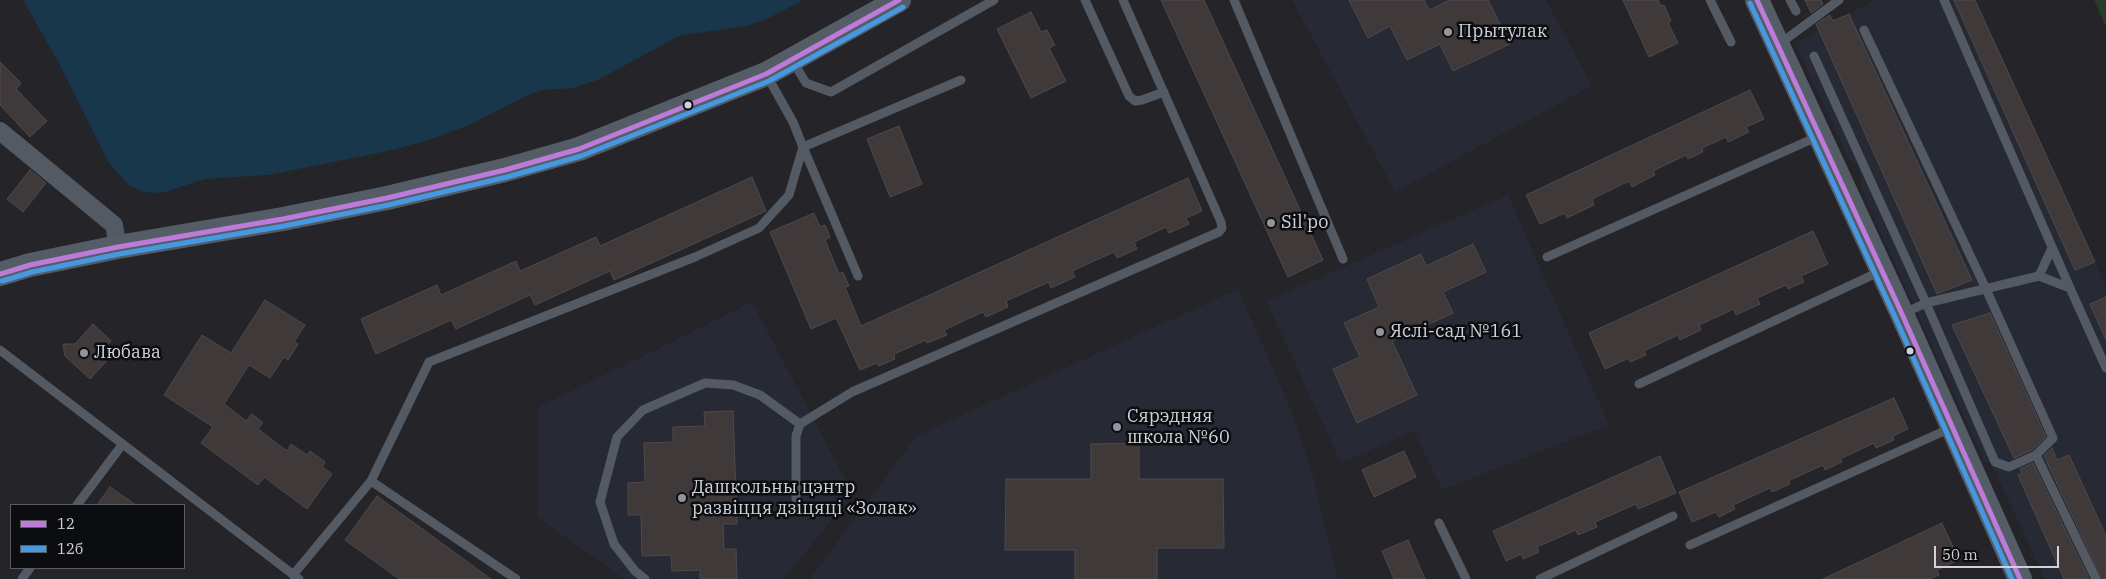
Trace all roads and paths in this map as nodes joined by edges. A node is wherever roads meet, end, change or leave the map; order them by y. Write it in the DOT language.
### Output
graph roads {
  1 [pos="899,0"];
  2 [pos="994,0"];
  3 [pos="1085,0"];
  4 [pos="1123,0"];
  5 [pos="1234,0"];
  6 [pos="1710,0"];
  7 [pos="1757,0"];
  8 [pos="1790,0"];
  9 [pos="1839,0"];
  10 [pos="1944,0"];
  11 [pos="1796,11"];
  12 [pos="1864,30"];
  13 [pos="1731,42"];
  14 [pos="1778,45"];
  15 [pos="1814,56"];
  16 [pos="791,58"];
  17 [pos="766,74"];
  18 [pos="961,80"];
  19 [pos="1164,92"];
  20 [pos="0,131"];
  21 [pos="1820,136"];
  22 [pos="803,147"];
  23 [pos="118,247"];
  24 [pos="2052,248"];
  25 [pos="1546,257"];
  26 [pos="1343,259"];
  27 [pos="1882,271"];
  28 [pos="0,274"];
  29 [pos="858,276"];
  30 [pos="2039,276"];
  31 [pos="2070,288"];
  32 [pos="1986,289"];
  33 [pos="1926,303"];
  34 [pos="1902,314"];
  35 [pos="0,350"];
  36 [pos="2106,368"];
  37 [pos="1639,384"];
  38 [pos="800,424"];
  39 [pos="1952,428"];
  40 [pos="122,445"];
  41 [pos="2036,455"];
  42 [pos="370,481"];
  43 [pos="796,499"];
  44 [pos="78,504"];
  45 [pos="1673,516"];
  46 [pos="1440,523"];
  47 [pos="1690,545"];
  48 [pos="296,577"];
  49 [pos="516,579"];
  50 [pos="645,579"];
  51 [pos="1466,579"];
  52 [pos="1540,579"];
  53 [pos="2020,579"];
  54 [pos="2096,579"];
  1 -- 16 [label="street"];
  2 -- 16 [label="lane"];
  3 -- 19 [label="lane"];
  4 -- 19 [label="lane"];
  5 -- 26 [label="lane"];
  6 -- 13 [label="lane"];
  7 -- 14 [label="street"];
  8 -- 11 [label="lane"];
  9 -- 14 [label="lane"];
  10 -- 24 [label="lane"];
  12 -- 32 [label="lane"];
  14 -- 21 [label="street"];
  15 -- 33 [label="lane"];
  16 -- 17 [label="street"];
  17 -- 22 [label="lane"];
  17 -- 23 [label="street"];
  18 -- 22 [label="lane"];
  19 -- 38 [label="lane"];
  20 -- 23 [label="street"];
  21 -- 25 [label="lane"];
  21 -- 27 [label="street"];
  22 -- 29 [label="lane"];
  22 -- 42 [label="lane"];
  23 -- 28 [label="street"];
  24 -- 30 [label="lane"];
  24 -- 31 [label="lane"];
  27 -- 34 [label="street"];
  27 -- 37 [label="lane"];
  30 -- 31 [label="lane"];
  30 -- 32 [label="lane"];
  31 -- 36 [label="lane"];
  32 -- 33 [label="lane"];
  32 -- 41 [label="lane"];
  33 -- 34 [label="lane"];
  33 -- 41 [label="lane"];
  34 -- 39 [label="street"];
  35 -- 40 [label="lane"];
  38 -- 43 [label="lane"];
  38 -- 50 [label="lane"];
  39 -- 47 [label="lane"];
  39 -- 53 [label="street"];
  40 -- 44 [label="lane"];
  40 -- 48 [label="lane"];
  41 -- 54 [label="lane"];
  42 -- 48 [label="lane"];
  42 -- 49 [label="lane"];
  45 -- 52 [label="lane"];
  46 -- 51 [label="lane"];
}
